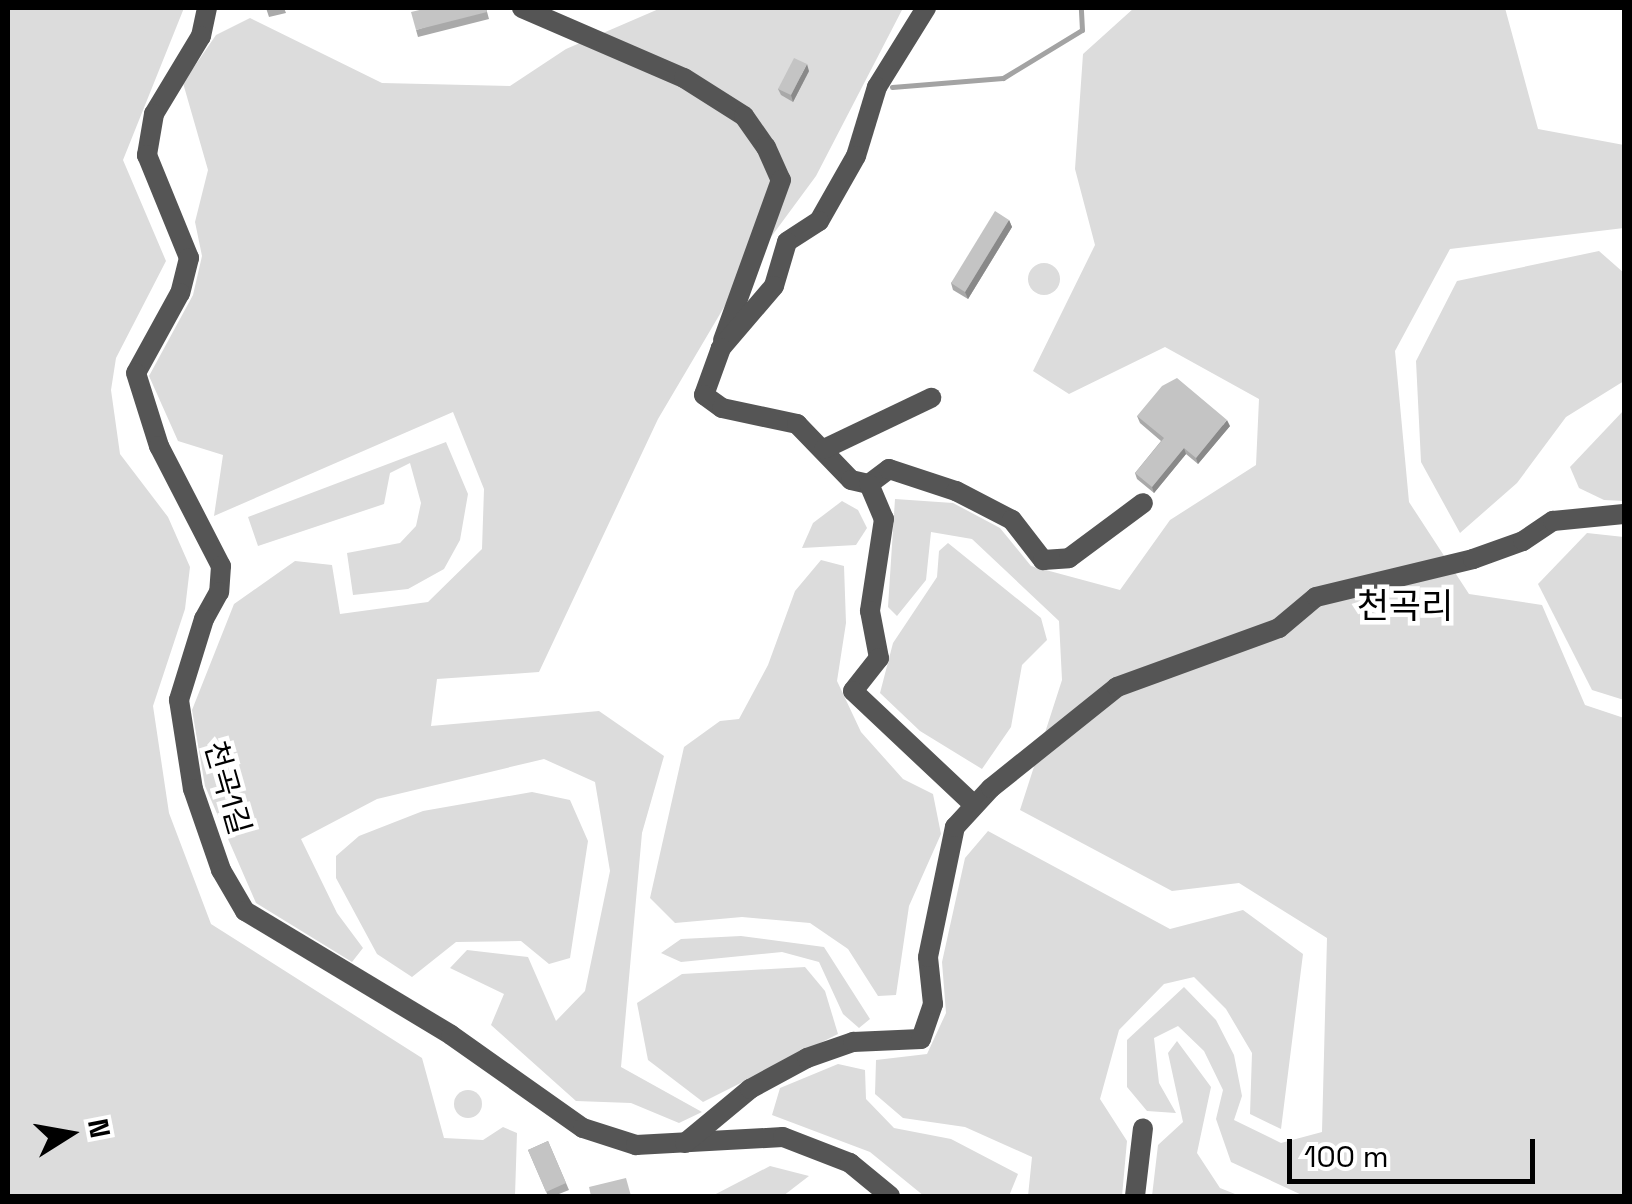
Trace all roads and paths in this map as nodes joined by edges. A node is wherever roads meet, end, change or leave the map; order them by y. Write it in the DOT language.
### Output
graph roads {
  1 [pos="206,8"];
  2 [pos="522,8"];
  3 [pos="926,8"];
  4 [pos="721,348"];
  5 [pos="931,398"];
  6 [pos="824,449"];
  7 [pos="869,484"];
  8 [pos="1143,503"];
  9 [pos="1624,514"];
  10 [pos="974,805"];
  11 [pos="1143,1128"];
  12 [pos="684,1144"];
  13 [pos="890,1196"];
  14 [pos="1135,1196"];
  1 -- 12 [label="street, 천곡1길"];
  2 -- 4 [label="street"];
  3 -- 4 [label="street"];
  4 -- 6 [label="street"];
  5 -- 6 [label="street"];
  6 -- 7 [label="street"];
  7 -- 8 [label="street"];
  7 -- 10 [label="street"];
  9 -- 10 [label="street"];
  10 -- 12 [label="street"];
  11 -- 14 [label="street"];
  12 -- 13 [label="street, 천곡1길"];
}
